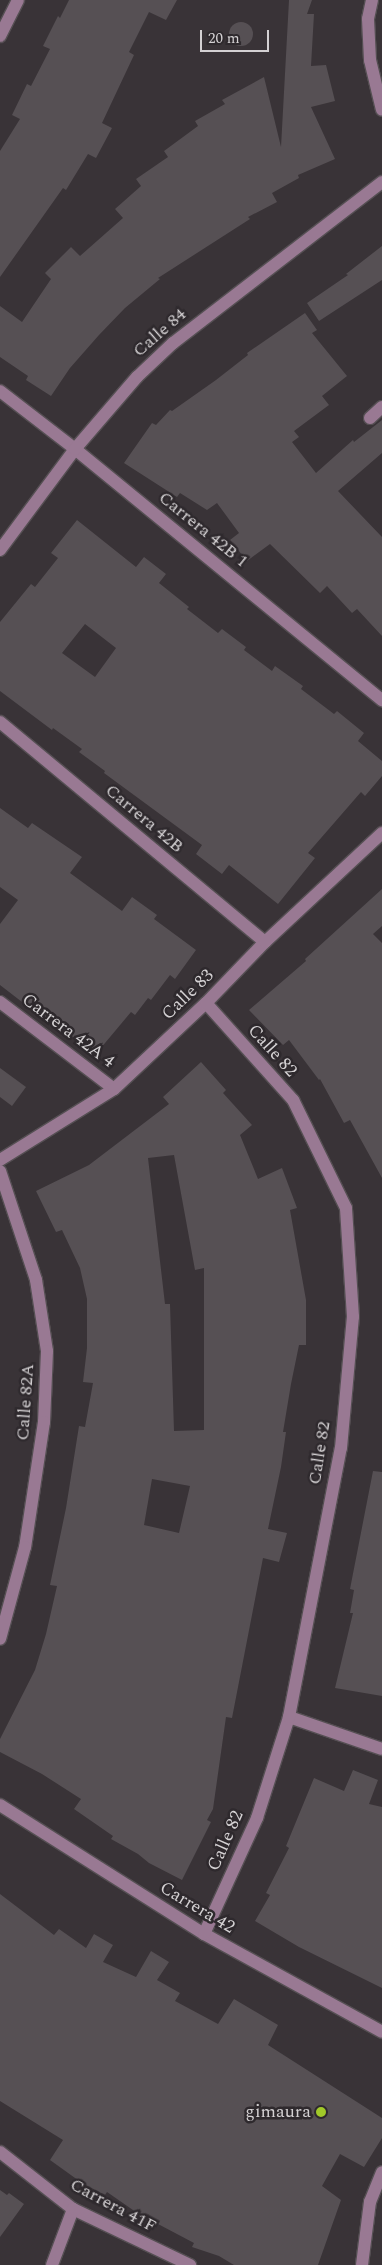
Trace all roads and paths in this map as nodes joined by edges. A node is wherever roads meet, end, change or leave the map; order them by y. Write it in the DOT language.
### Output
graph roads {
  1 [pos="18,0"];
  2 [pos="372,0"];
  3 [pos="0,36"];
  4 [pos="382,110"];
  5 [pos="382,182"];
  6 [pos="0,390"];
  7 [pos="382,407"];
  8 [pos="370,418"];
  9 [pos="75,449"];
  10 [pos="0,550"];
  11 [pos="382,700"];
  12 [pos="0,722"];
  13 [pos="380,840"];
  14 [pos="265,942"];
  15 [pos="0,1002"];
  16 [pos="206,1004"];
  17 [pos="114,1089"];
  18 [pos="0,1160"];
  19 [pos="0,1171"];
  20 [pos="0,1639"];
  21 [pos="290,1717"];
  22 [pos="382,1749"];
  23 [pos="0,1805"];
  24 [pos="204,1934"];
  25 [pos="382,2032"];
  26 [pos="0,2152"];
  27 [pos="382,2172"];
  28 [pos="73,2209"];
  29 [pos="52,2265"];
  30 [pos="190,2265"];
  31 [pos="362,2265"];
  1 -- 3 [label="street"];
  2 -- 4 [label="street"];
  5 -- 9 [label="street, Calle 84"];
  6 -- 9 [label="street, Carrera 42B 1"];
  7 -- 8 [label="street"];
  9 -- 10 [label="street, Calle 84"];
  9 -- 11 [label="street, Carrera 42B 1"];
  12 -- 14 [label="street, Carrera 42B"];
  13 -- 14 [label="street, Calle 83"];
  14 -- 16 [label="street, Calle 83"];
  15 -- 17 [label="street, Carrera 42A 4"];
  16 -- 17 [label="street, Calle 83"];
  16 -- 21 [label="street, Calle 82"];
  17 -- 18 [label="street, Calle 83"];
  19 -- 20 [label="street, Calle 82A"];
  21 -- 22 [label="street"];
  21 -- 24 [label="street, Calle 82"];
  23 -- 24 [label="street, Carrera 42"];
  24 -- 25 [label="street, Carrera 42"];
  26 -- 28 [label="street, Carrera 41F"];
  27 -- 31 [label="street"];
  28 -- 29 [label="street"];
  28 -- 30 [label="street, Carrera 41F"];
}
